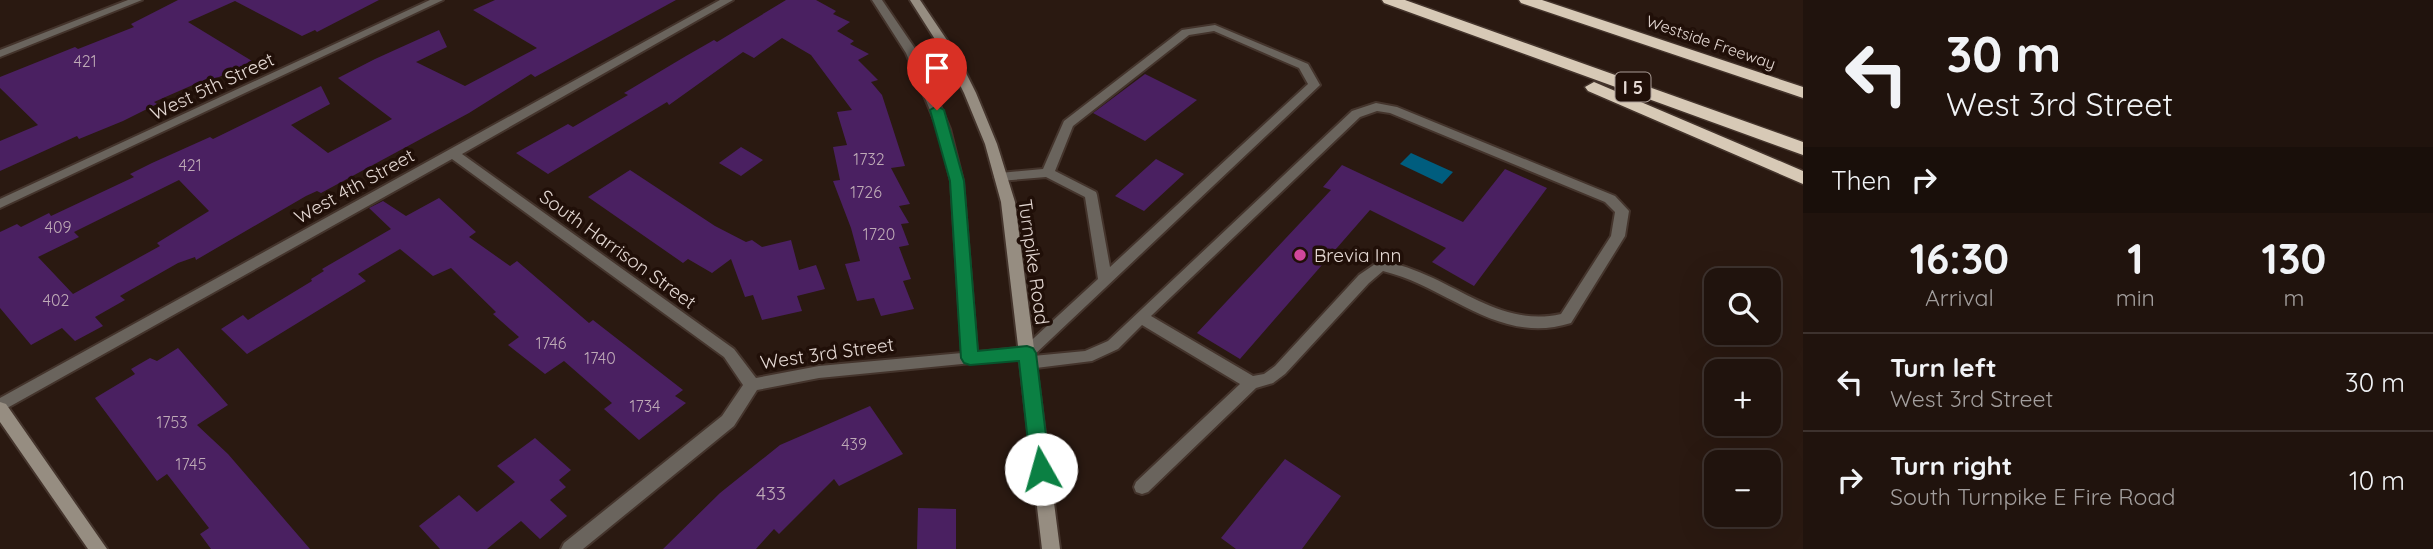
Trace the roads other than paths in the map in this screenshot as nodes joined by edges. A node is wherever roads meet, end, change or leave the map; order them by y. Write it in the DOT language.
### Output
graph roads {
  1 [pos="137,0"];
  2 [pos="438,0"];
  3 [pos="728,0"];
  4 [pos="877,0"];
  5 [pos="915,0"];
  6 [pos="1390,0"];
  7 [pos="1527,0"];
  8 [pos="1462,25"];
  9 [pos="0,54"];
  10 [pos="1803,93"];
  11 [pos="1803,149"];
  12 [pos="452,153"];
  13 [pos="1048,173"];
  14 [pos="1000,177"];
  15 [pos="1803,178"];
  16 [pos="0,204"];
  17 [pos="1105,281"];
  18 [pos="1141,317"];
  19 [pos="970,358"];
  20 [pos="1028,358"];
  21 [pos="1251,383"];
  22 [pos="752,385"];
  23 [pos="0,408"];
  24 [pos="1142,487"];
  25 [pos="98,549"];
  26 [pos="570,549"];
  27 [pos="1051,549"];
  1 -- 9 [label="street"];
  2 -- 16 [label="street, West 5th Street"];
  3 -- 12 [label="street, West 4th Street"];
  4 -- 19 [label="street"];
  5 -- 14 [label="street, Turnpike Road"];
  6 -- 8 [label="highway, I 5"];
  7 -- 10 [label="highway, Westside Freeway"];
  8 -- 11 [label="highway, I 5"];
  8 -- 15 [label="highway"];
  12 -- 22 [label="street, South Harrison Street"];
  12 -- 23 [label="street, West 4th Street"];
  13 -- 14 [label="street"];
  13 -- 17 [label="street"];
  13 -- 17 [label="street"];
  14 -- 20 [label="street, Turnpike Road"];
  17 -- 20 [label="street"];
  18 -- 20 [label="street, West 3rd Street"];
  18 -- 21 [label="street"];
  18 -- 21 [label="street, West 3rd Street"];
  19 -- 20 [label="street, West 3rd Street"];
  19 -- 22 [label="street, West 3rd Street"];
  20 -- 27 [label="street, Turnpike Road"];
  21 -- 24 [label="street"];
  22 -- 26 [label="street, West 3rd Street"];
  23 -- 25 [label="street"];
}
